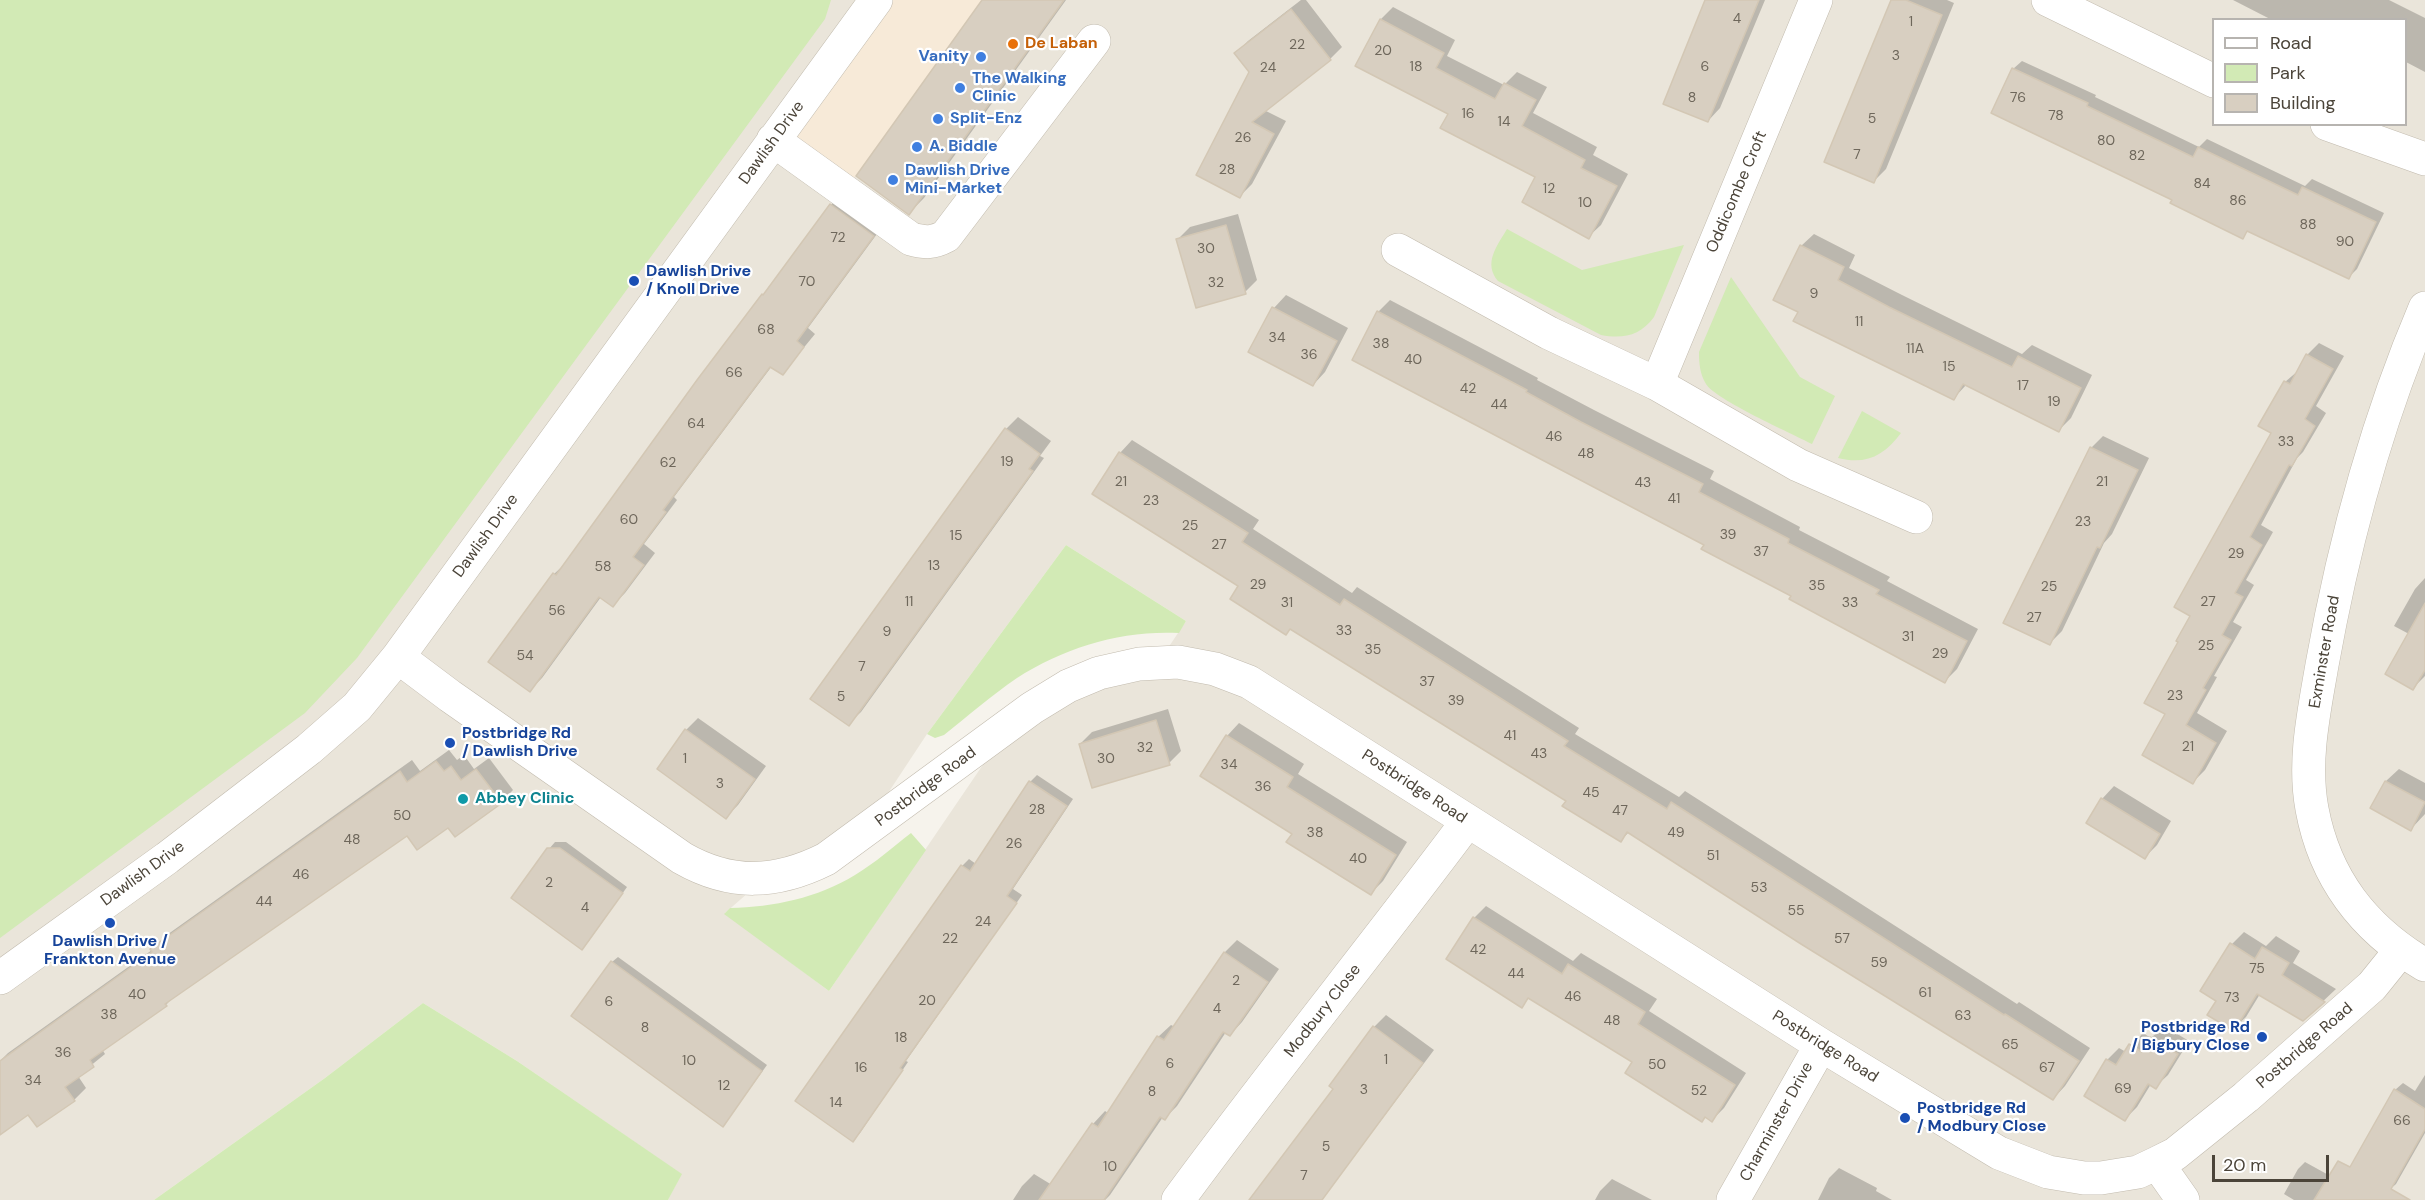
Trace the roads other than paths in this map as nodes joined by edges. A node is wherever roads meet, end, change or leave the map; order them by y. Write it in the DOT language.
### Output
graph roads {
  1 [pos="876,0"];
  2 [pos="1816,0"];
  3 [pos="2048,0"];
  4 [pos="1094,41"];
  5 [pos="2212,80"];
  6 [pos="2334,126"];
  7 [pos="773,140"];
  8 [pos="2425,159"];
  9 [pos="1398,250"];
  10 [pos="2425,308"];
  11 [pos="2418,344"];
  12 [pos="1657,384"];
  13 [pos="1916,517"];
  14 [pos="399,657"];
  15 [pos="1467,822"];
  16 [pos="2413,957"];
  17 [pos="0,978"];
  18 [pos="1821,1045"];
  19 [pos="2157,1163"];
  20 [pos="1178,1200"];
  21 [pos="1733,1200"];
  22 [pos="2183,1200"];
  1 -- 7 [label="street, Dawlish Drive"];
  2 -- 12 [label="street, Oddicombe Croft"];
  3 -- 5 [label="street"];
  4 -- 7 [label="street"];
  6 -- 8 [label="street"];
  7 -- 14 [label="street, Dawlish Drive"];
  9 -- 12 [label="street"];
  10 -- 11 [label="street, Exminster Road"];
  11 -- 16 [label="street, Exminster Road"];
  12 -- 13 [label="street"];
  14 -- 15 [label="street, Postbridge Road"];
  14 -- 17 [label="street, Dawlish Drive"];
  15 -- 18 [label="street, Postbridge Road"];
  15 -- 20 [label="street, Modbury Close"];
  16 -- 19 [label="street, Postbridge Road"];
  18 -- 19 [label="street, Postbridge Road"];
  18 -- 21 [label="street, Charminster Drive"];
  19 -- 22 [label="street"];
}
